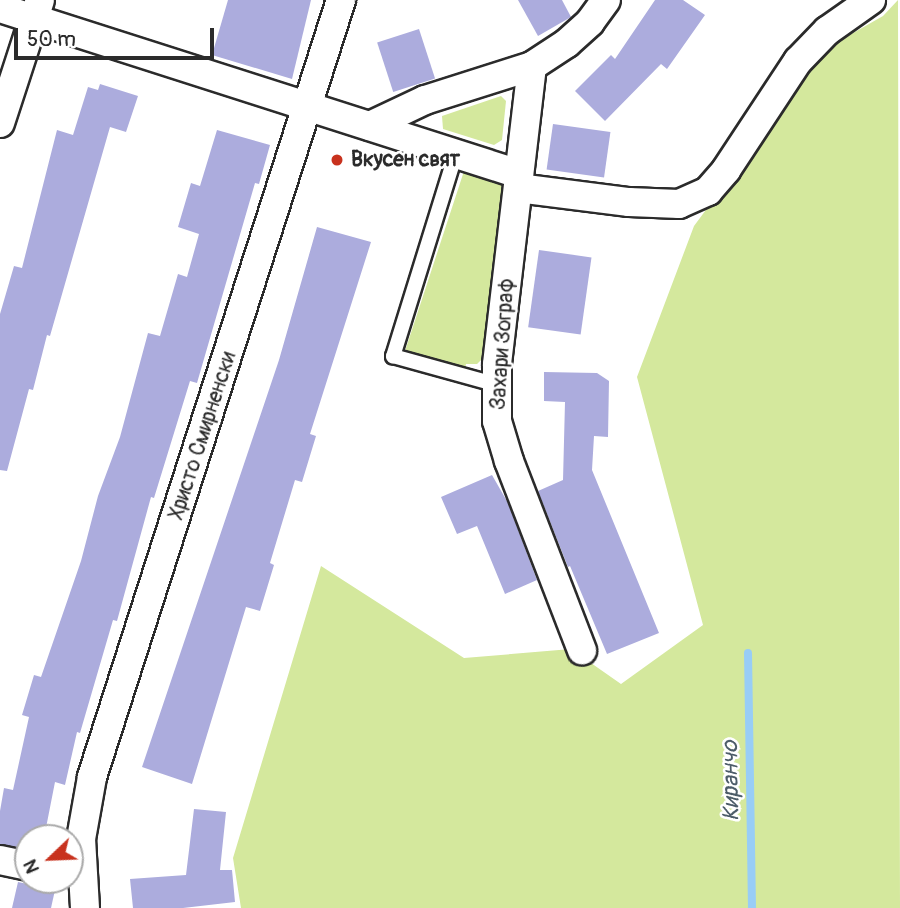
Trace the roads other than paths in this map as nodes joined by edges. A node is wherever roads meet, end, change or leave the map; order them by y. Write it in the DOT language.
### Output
graph roads {
  1 [pos="341,0"];
  2 [pos="606,0"];
  3 [pos="871,0"];
  4 [pos="0,8"];
  5 [pos="37,10"];
  6 [pos="532,65"];
  7 [pos="306,105"];
  8 [pos="0,123"];
  9 [pos="370,125"];
  10 [pos="456,153"];
  11 [pos="519,181"];
  12 [pos="495,384"];
  13 [pos="582,650"];
  14 [pos="84,824"];
  1 -- 7 [label="street, Христо Смирненски"];
  2 -- 6 [label="street"];
  3 -- 11 [label="street"];
  4 -- 5 [label="street"];
  5 -- 7 [label="street"];
  5 -- 8 [label="street"];
  6 -- 9 [label="street"];
  6 -- 11 [label="street, Захари Зограф"];
  7 -- 9 [label="street"];
  7 -- 14 [label="street, Христо Смирненски"];
  9 -- 10 [label="street"];
  10 -- 11 [label="street"];
  10 -- 12 [label="lane"];
  11 -- 12 [label="street, Захари Зограф"];
  12 -- 13 [label="street, Захари Зограф"];
}
